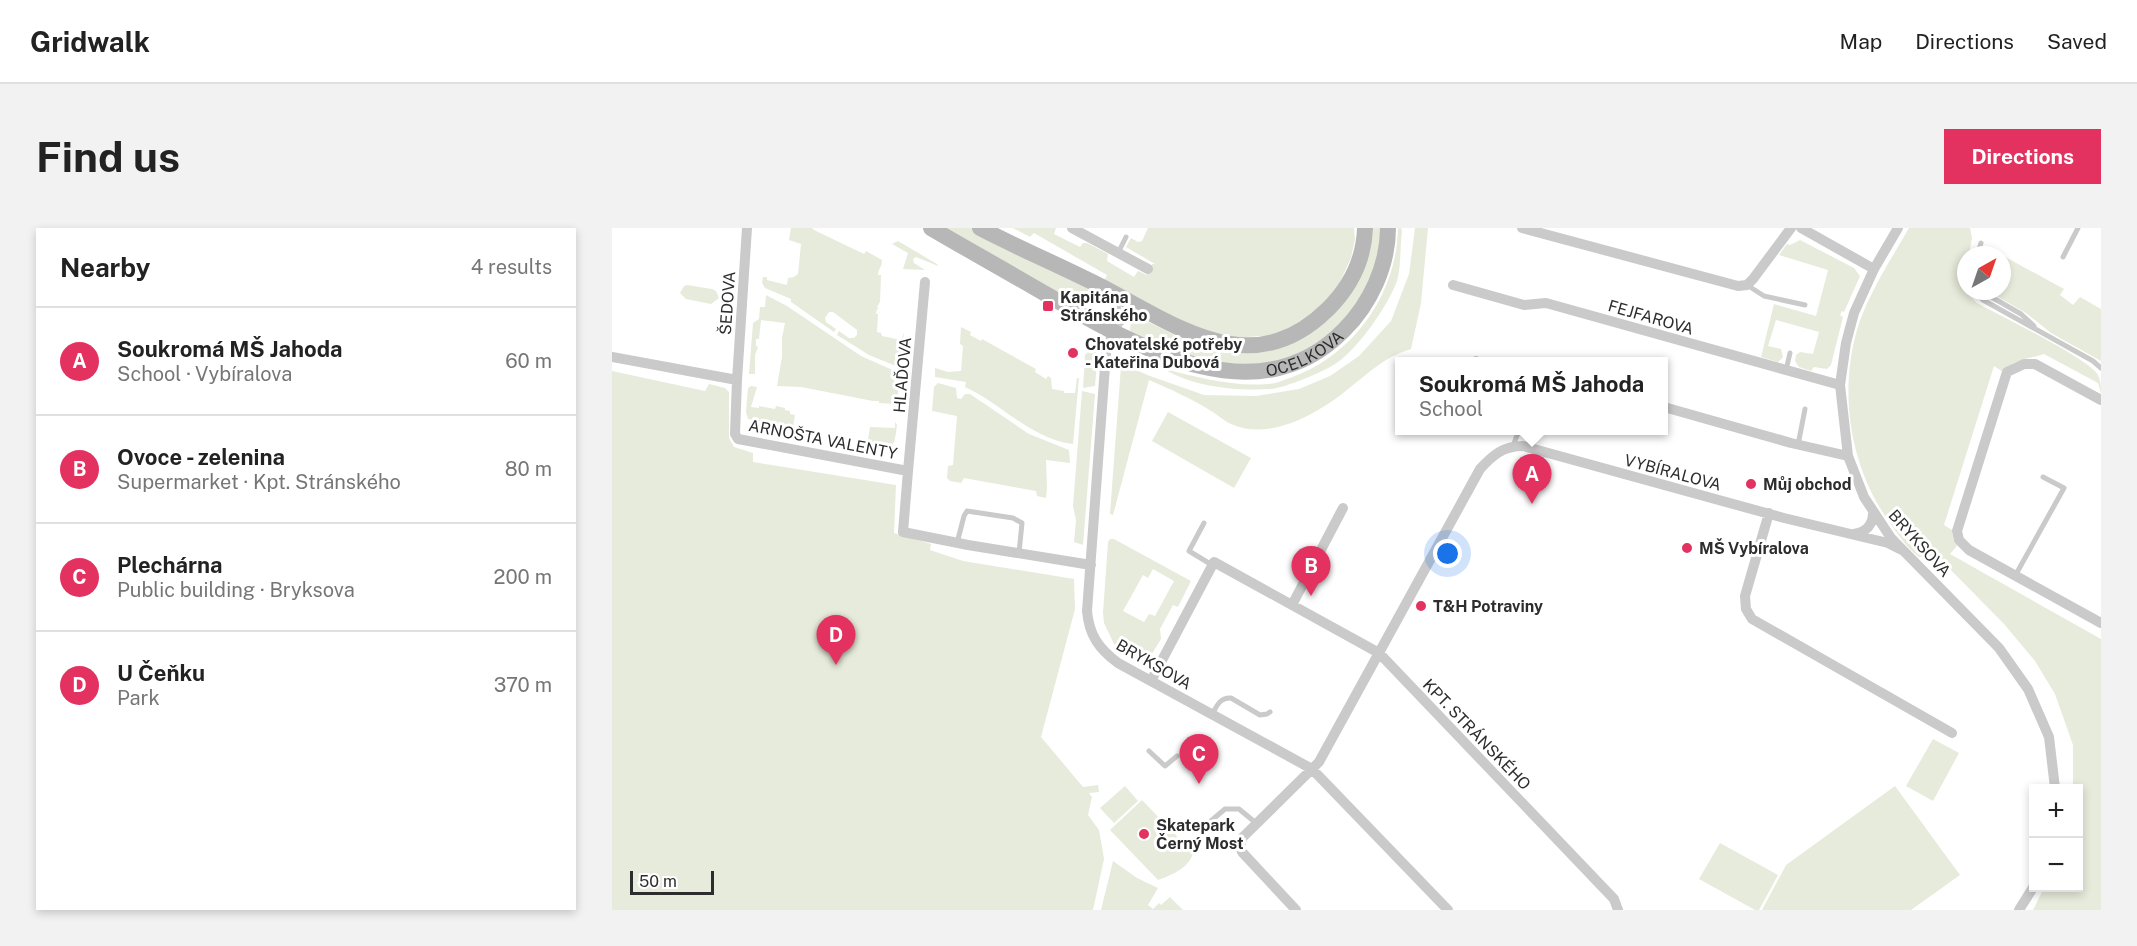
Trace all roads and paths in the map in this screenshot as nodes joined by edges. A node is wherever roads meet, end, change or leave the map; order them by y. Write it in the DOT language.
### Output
graph roads {
  1 [pos="747,228"];
  2 [pos="931,228"];
  3 [pos="980,228"];
  4 [pos="1072,228"];
  5 [pos="1365,228"];
  6 [pos="1388,228"];
  7 [pos="1522,228"];
  8 [pos="1791,228"];
  9 [pos="1801,228"];
  10 [pos="1898,228"];
  11 [pos="2078,228"];
  12 [pos="1126,237"];
  13 [pos="1981,243"];
  14 [pos="1980,246"];
  15 [pos="1118,254"];
  16 [pos="2063,256"];
  17 [pos="1148,269"];
  18 [pos="1874,269"];
  19 [pos="925,282"];
  20 [pos="1453,285"];
  21 [pos="1747,285"];
  22 [pos="1107,290"];
  23 [pos="1983,300"];
  24 [pos="1997,300"];
  25 [pos="1804,305"];
  26 [pos="1159,318"];
  27 [pos="1113,331"];
  28 [pos="2044,334"];
  29 [pos="1790,353"];
  30 [pos="612,357"];
  31 [pos="2101,368"];
  32 [pos="1786,370"];
  33 [pos="737,380"];
  34 [pos="1840,385"];
  35 [pos="2101,400"];
  36 [pos="1668,408"];
  37 [pos="1805,409"];
  38 [pos="1517,435"];
  39 [pos="1798,445"];
  40 [pos="1513,446"];
  41 [pos="1848,456"];
  42 [pos="908,471"];
  43 [pos="2043,477"];
  44 [pos="1343,508"];
  45 [pos="1769,513"];
  46 [pos="1873,513"];
  47 [pos="1204,523"];
  48 [pos="1850,534"];
  49 [pos="957,543"];
  50 [pos="1903,551"];
  51 [pos="1019,553"];
  52 [pos="1091,565"];
  53 [pos="1212,565"];
  54 [pos="2015,576"];
  55 [pos="1292,605"];
  56 [pos="2101,623"];
  57 [pos="1379,653"];
  58 [pos="1151,681"];
  59 [pos="1270,712"];
  60 [pos="1212,714"];
  61 [pos="1952,733"];
  62 [pos="1149,751"];
  63 [pos="1177,756"];
  64 [pos="1312,769"];
  65 [pos="2054,784"];
  66 [pos="1256,823"];
  67 [pos="1206,825"];
  68 [pos="2030,892"];
  69 [pos="1296,910"];
  70 [pos="1448,910"];
  71 [pos="1618,910"];
  72 [pos="2019,910"];
  1 -- 33 [label="street, ŠEDOVA"];
  2 -- 27 [label="street, OCELKOVA"];
  3 -- 22 [label="street, OCELKOVA"];
  4 -- 15 [label="street"];
  5 -- 26 [label="street, OCELKOVA"];
  6 -- 27 [label="street, OCELKOVA"];
  7 -- 21 [label="street"];
  8 -- 21 [label="street"];
  9 -- 18 [label="street"];
  10 -- 18 [label="street, BRYKSOVA"];
  11 -- 16 [label="lane"];
  12 -- 15 [label="lane"];
  13 -- 14 [label="lane"];
  15 -- 17 [label="street"];
  18 -- 34 [label="street, BRYKSOVA"];
  19 -- 42 [label="street, HLAĎOVA"];
  20 -- 32 [label="street, FEJFAROVA"];
  21 -- 25 [label="lane"];
  22 -- 26 [label="street, OCELKOVA"];
  22 -- 27 [label="street, BRYKSOVA"];
  23 -- 28 [label="lane"];
  24 -- 28 [label="lane"];
  26 -- 27 [label="street"];
  27 -- 52 [label="street, BRYKSOVA"];
  28 -- 31 [label="lane"];
  29 -- 32 [label="lane"];
  30 -- 33 [label="street"];
  32 -- 34 [label="street, FEJFAROVA"];
  33 -- 42 [label="street, ARNOŠTA VALENTY"];
  34 -- 41 [label="street, BRYKSOVA"];
  35 -- 54 [label="street, BRYKSOVA"];
  36 -- 39 [label="street"];
  37 -- 39 [label="lane"];
  38 -- 40 [label="lane"];
  39 -- 41 [label="street"];
  40 -- 45 [label="street, VYBÍRALOVA"];
  40 -- 57 [label="street"];
  41 -- 46 [label="street, BRYKSOVA"];
  42 -- 49 [label="street, ARNOŠTA VALENTY"];
  43 -- 54 [label="lane"];
  44 -- 55 [label="street"];
  45 -- 48 [label="street, VYBÍRALOVA"];
  45 -- 61 [label="street"];
  46 -- 48 [label="street"];
  46 -- 50 [label="street, BRYKSOVA"];
  47 -- 53 [label="lane"];
  48 -- 50 [label="street, VYBÍRALOVA"];
  49 -- 51 [label="street, ARNOŠTA VALENTY"];
  49 -- 51 [label="lane"];
  50 -- 65 [label="street, BRYKSOVA"];
  51 -- 52 [label="street, ARNOŠTA VALENTY"];
  52 -- 58 [label="street, BRYKSOVA"];
  53 -- 55 [label="street, KPT. STRÁNSKÉHO"];
  53 -- 58 [label="street"];
  54 -- 56 [label="street, BRYKSOVA"];
  55 -- 57 [label="street, KPT. STRÁNSKÉHO"];
  57 -- 64 [label="street"];
  57 -- 71 [label="street, KPT. STRÁNSKÉHO"];
  58 -- 60 [label="street, BRYKSOVA"];
  59 -- 60 [label="lane"];
  60 -- 64 [label="street, BRYKSOVA"];
  62 -- 63 [label="lane"];
  64 -- 66 [label="street"];
  64 -- 70 [label="street, BRYKSOVA"];
  66 -- 67 [label="lane"];
  66 -- 69 [label="street"];
  68 -- 72 [label="street"];
}
